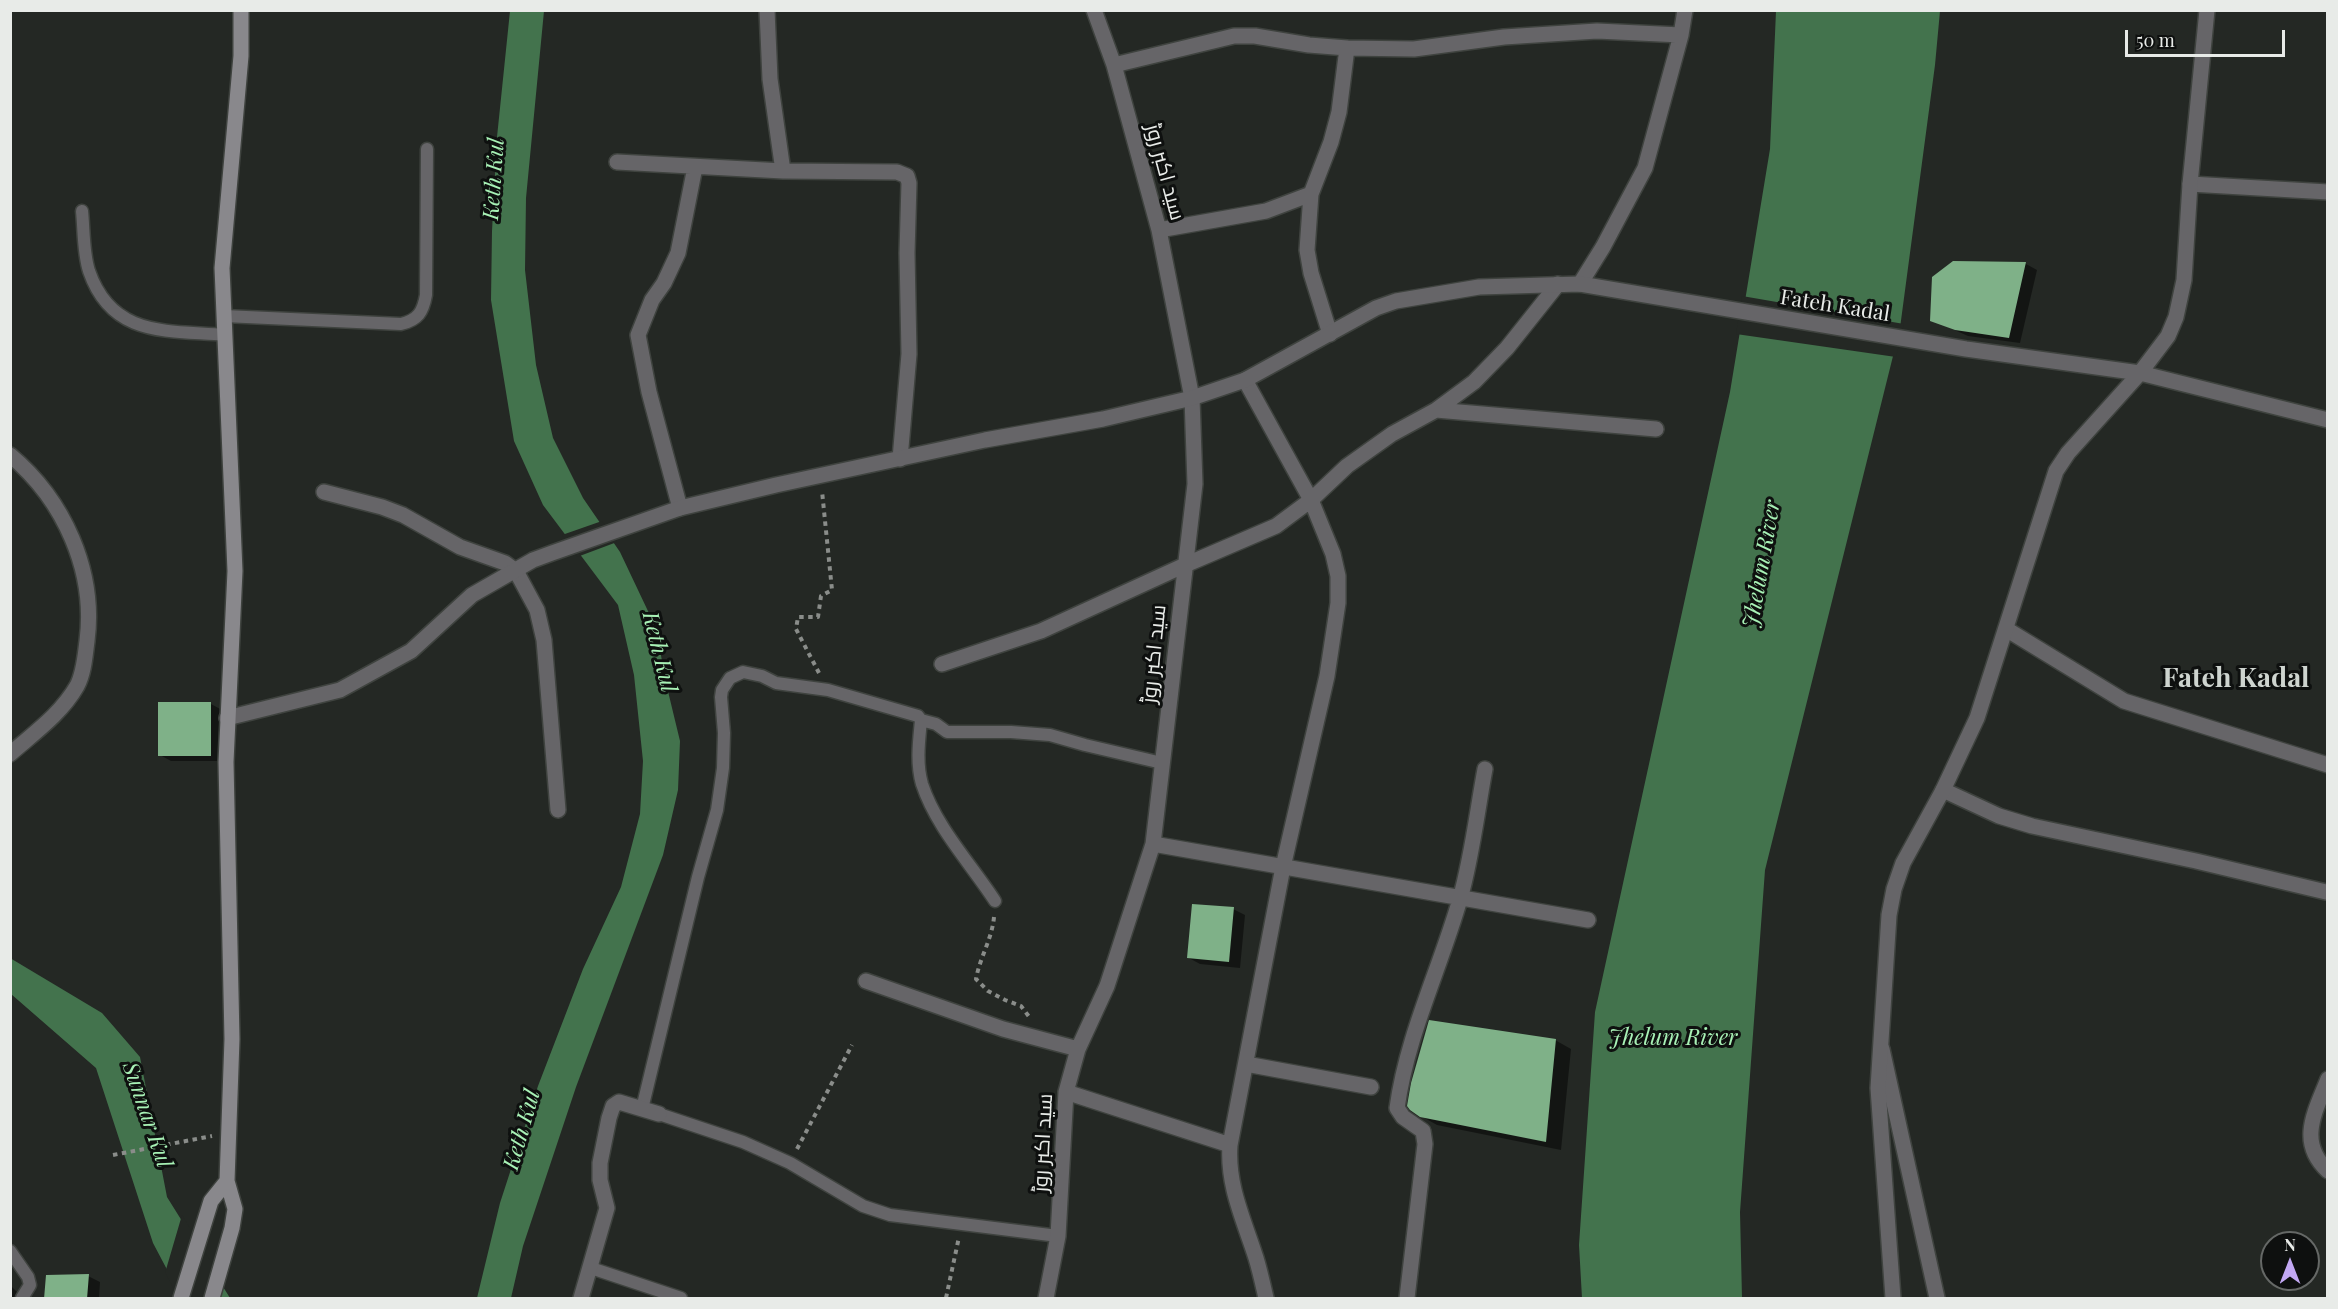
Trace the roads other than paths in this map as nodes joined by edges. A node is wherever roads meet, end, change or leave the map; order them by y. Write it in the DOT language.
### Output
graph roads {
  1 [pos="241,10"];
  2 [pos="767,10"];
  3 [pos="1094,10"];
  4 [pos="1684,10"];
  5 [pos="2207,10"];
  6 [pos="1681,34"];
  7 [pos="1347,48"];
  8 [pos="1114,65"];
  9 [pos="427,149"];
  10 [pos="617,162"];
  11 [pos="695,167"];
  12 [pos="783,171"];
  13 [pos="2190,184"];
  14 [pos="2328,192"];
  15 [pos="1311,194"];
  16 [pos="82,211"];
  17 [pos="1159,230"];
  18 [pos="1558,284"];
  19 [pos="1580,284"];
  20 [pos="224,316"];
  21 [pos="1330,334"];
  22 [pos="225,335"];
  23 [pos="2140,374"];
  24 [pos="1245,380"];
  25 [pos="1191,398"];
  26 [pos="1436,410"];
  27 [pos="2328,420"];
  28 [pos="1656,429"];
  29 [pos="10,455"];
  30 [pos="900,459"];
  31 [pos="324,492"];
  32 [pos="1311,500"];
  33 [pos="680,508"];
  34 [pos="1185,565"];
  35 [pos="516,571"];
  36 [pos="2006,630"];
  37 [pos="942,664"];
  38 [pos="227,718"];
  39 [pos="921,720"];
  40 [pos="10,754"];
  41 [pos="1162,763"];
  42 [pos="2328,765"];
  43 [pos="1485,769"];
  44 [pos="1942,790"];
  45 [pos="558,810"];
  46 [pos="1153,844"];
  47 [pos="1283,867"];
  48 [pos="2326,892"];
  49 [pos="1461,898"];
  50 [pos="995,901"];
  51 [pos="1588,920"];
  52 [pos="866,981"];
  53 [pos="1881,1044"];
  54 [pos="1078,1049"];
  55 [pos="1246,1064"];
  56 [pos="2328,1078"];
  57 [pos="1371,1087"];
  58 [pos="1066,1092"];
  59 [pos="642,1109"];
  60 [pos="659,1114"];
  61 [pos="1230,1145"];
  62 [pos="2328,1171"];
  63 [pos="228,1181"];
  64 [pos="1059,1236"];
  65 [pos="10,1251"];
  66 [pos="591,1268"];
  67 [pos="22,1299"];
  68 [pos="181,1299"];
  69 [pos="212,1299"];
  70 [pos="581,1299"];
  71 [pos="681,1299"];
  72 [pos="1046,1299"];
  73 [pos="1266,1299"];
  74 [pos="1407,1299"];
  75 [pos="1893,1299"];
  76 [pos="1937,1299"];
  1 -- 20 [label="main road"];
  2 -- 12 [label="street"];
  3 -- 8 [label="street, سید اکبر روڑ"];
  4 -- 6 [label="street"];
  5 -- 13 [label="street"];
  6 -- 7 [label="street"];
  6 -- 19 [label="street"];
  7 -- 8 [label="street"];
  7 -- 15 [label="street"];
  8 -- 17 [label="street, سید اکبر روڑ"];
  9 -- 20 [label="lane"];
  10 -- 11 [label="street"];
  11 -- 12 [label="street"];
  11 -- 33 [label="street"];
  12 -- 30 [label="street"];
  13 -- 14 [label="street"];
  13 -- 23 [label="street"];
  15 -- 17 [label="street"];
  15 -- 21 [label="street"];
  16 -- 22 [label="lane"];
  17 -- 25 [label="street, سید اکبر روڑ"];
  18 -- 19 [label="street, Fateh Kadal"];
  18 -- 21 [label="street, Fateh Kadal"];
  18 -- 26 [label="street"];
  19 -- 23 [label="street, Fateh Kadal"];
  20 -- 22 [label="main road"];
  21 -- 24 [label="street, Fateh Kadal"];
  22 -- 38 [label="main road"];
  23 -- 27 [label="street, Fateh Kadal"];
  23 -- 36 [label="street"];
  24 -- 25 [label="street, Fateh Kadal"];
  24 -- 32 [label="street"];
  25 -- 30 [label="street, Fateh Kadal"];
  25 -- 34 [label="street, سید اکبر روڑ"];
  26 -- 28 [label="street"];
  26 -- 32 [label="street"];
  29 -- 40 [label="street"];
  30 -- 33 [label="street, Fateh Kadal"];
  31 -- 35 [label="street"];
  32 -- 34 [label="street"];
  32 -- 47 [label="street"];
  33 -- 35 [label="street, Fateh Kadal"];
  34 -- 37 [label="street"];
  34 -- 41 [label="street, سید اکبر روڑ"];
  35 -- 38 [label="street, Fateh Kadal"];
  35 -- 45 [label="street"];
  36 -- 42 [label="street"];
  36 -- 44 [label="street"];
  38 -- 63 [label="main road"];
  39 -- 41 [label="lane"];
  39 -- 50 [label="lane"];
  39 -- 59 [label="lane"];
  41 -- 46 [label="street, سید اکبر روڑ"];
  43 -- 49 [label="street"];
  44 -- 48 [label="street"];
  44 -- 53 [label="street"];
  46 -- 47 [label="street"];
  46 -- 54 [label="street, سید اکبر روڑ"];
  47 -- 49 [label="street"];
  47 -- 55 [label="street"];
  49 -- 51 [label="street"];
  49 -- 74 [label="street"];
  52 -- 54 [label="street"];
  53 -- 75 [label="street"];
  53 -- 76 [label="street"];
  54 -- 58 [label="street, سید اکبر روڑ"];
  55 -- 57 [label="street"];
  55 -- 61 [label="street"];
  56 -- 62 [label="street"];
  58 -- 61 [label="street"];
  58 -- 64 [label="street, سید اکبر روڑ"];
  59 -- 60 [label="street"];
  59 -- 66 [label="street"];
  60 -- 64 [label="lane"];
  61 -- 73 [label="street"];
  63 -- 68 [label="main road"];
  63 -- 69 [label="main road"];
  64 -- 72 [label="street, سید اکبر روڑ"];
  65 -- 67 [label="lane"];
  66 -- 70 [label="street"];
  66 -- 71 [label="lane"];
}
